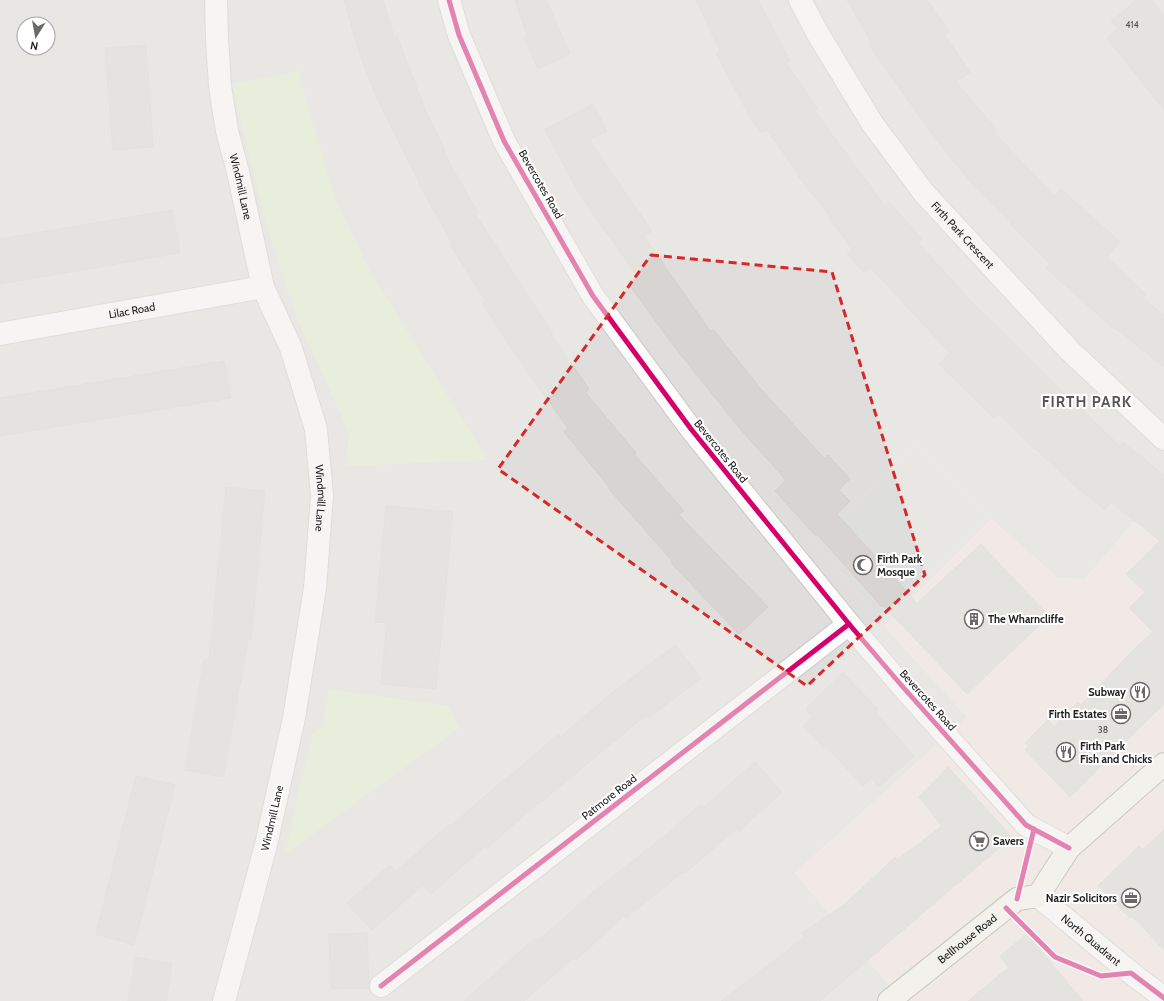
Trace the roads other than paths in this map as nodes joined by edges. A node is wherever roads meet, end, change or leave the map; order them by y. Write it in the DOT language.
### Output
graph roads {
  1 [pos="216,0"];
  2 [pos="448,0"];
  3 [pos="800,0"];
  4 [pos="263,287"];
  5 [pos="0,334"];
  6 [pos="1164,440"];
  7 [pos="849,624"];
  8 [pos="1164,764"];
  9 [pos="1069,848"];
  10 [pos="1038,896"];
  11 [pos="381,986"];
  12 [pos="1164,998"];
  13 [pos="224,1001"];
  14 [pos="889,1001"];
  1 -- 4 [label="street, Windmill Lane"];
  2 -- 7 [label="street, Bevercotes Road"];
  3 -- 6 [label="street, Firth Park Crescent"];
  4 -- 5 [label="street, Lilac Road"];
  4 -- 13 [label="street, Windmill Lane"];
  7 -- 9 [label="street, Bevercotes Road"];
  7 -- 11 [label="street, Patmore Road"];
  8 -- 9 [label="main road"];
  9 -- 10 [label="main road"];
  10 -- 12 [label="street, North Quadrant"];
  10 -- 14 [label="main road, Bellhouse Road"];
}
